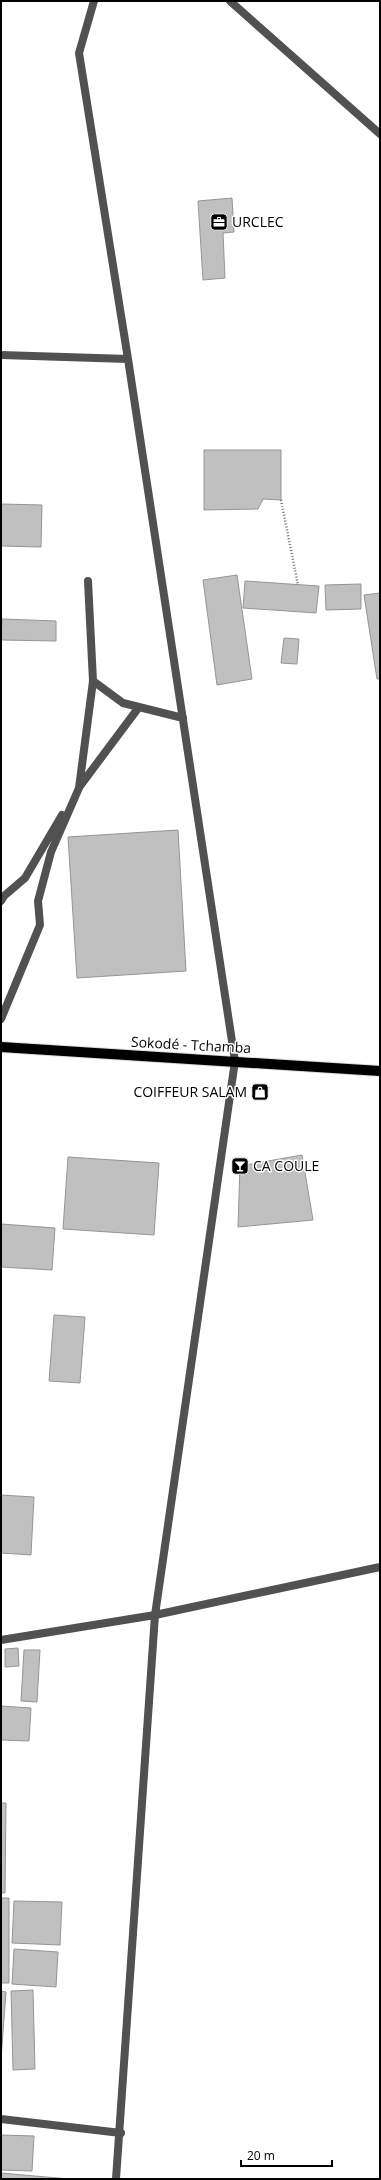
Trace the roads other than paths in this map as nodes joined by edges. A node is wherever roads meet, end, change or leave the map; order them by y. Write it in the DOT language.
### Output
graph roads {
  1 [pos="94,1"];
  2 [pos="230,1"];
  3 [pos="380,134"];
  4 [pos="1,355"];
  5 [pos="128,359"];
  6 [pos="88,581"];
  7 [pos="93,681"];
  8 [pos="139,707"];
  9 [pos="183,718"];
  10 [pos="79,788"];
  11 [pos="1,901"];
  12 [pos="1,1019"];
  13 [pos="1,1047"];
  14 [pos="235,1062"];
  15 [pos="380,1070"];
  16 [pos="380,1567"];
  17 [pos="154,1615"];
  18 [pos="1,1640"];
  19 [pos="1,2119"];
  20 [pos="120,2132"];
  21 [pos="116,2179"];
  1 -- 5 [label="street"];
  2 -- 3 [label="street"];
  4 -- 5 [label="street"];
  5 -- 9 [label="street"];
  6 -- 7 [label="street"];
  7 -- 8 [label="street"];
  7 -- 10 [label="street"];
  8 -- 9 [label="street"];
  8 -- 10 [label="street"];
  9 -- 14 [label="street"];
  10 -- 11 [label="street"];
  10 -- 12 [label="street"];
  13 -- 14 [label="main road, Sokodé - Tchamba"];
  14 -- 15 [label="main road, Sokodé - Tchamba"];
  14 -- 17 [label="street"];
  16 -- 17 [label="street"];
  17 -- 18 [label="street"];
  17 -- 20 [label="street"];
  19 -- 20 [label="street"];
  20 -- 21 [label="street"];
}
